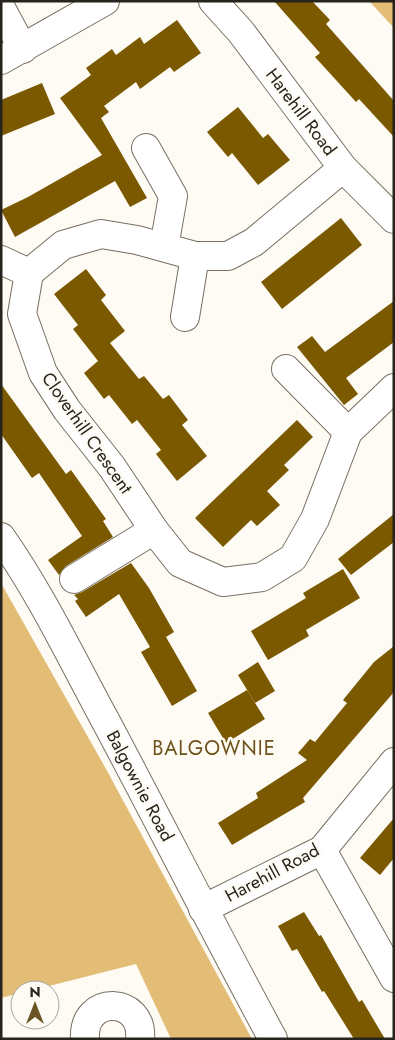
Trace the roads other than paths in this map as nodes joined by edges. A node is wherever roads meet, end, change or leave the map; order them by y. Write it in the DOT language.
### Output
graph roads {
  1 [pos="105,1"];
  2 [pos="213,1"];
  3 [pos="1,8"];
  4 [pos="12,55"];
  5 [pos="146,148"];
  6 [pos="343,168"];
  7 [pos="394,219"];
  8 [pos="164,247"];
  9 [pos="195,256"];
  10 [pos="1,260"];
  11 [pos="30,273"];
  12 [pos="185,318"];
  13 [pos="286,369"];
  14 [pos="394,388"];
  15 [pos="348,432"];
  16 [pos="154,530"];
  17 [pos="1,537"];
  18 [pos="74,579"];
  19 [pos="394,762"];
  20 [pos="322,850"];
  21 [pos="203,909"];
  22 [pos="394,978"];
  23 [pos="86,1039"];
  24 [pos="140,1039"];
  25 [pos="273,1039"];
  1 -- 4 [label="street"];
  2 -- 6 [label="street, Harehill Road"];
  3 -- 4 [label="street"];
  5 -- 8 [label="street"];
  6 -- 7 [label="street, Harehill Road"];
  6 -- 9 [label="street"];
  8 -- 9 [label="street"];
  8 -- 11 [label="street"];
  9 -- 12 [label="street"];
  10 -- 11 [label="street"];
  11 -- 16 [label="street, Cloverhill Crescent"];
  13 -- 15 [label="street"];
  14 -- 15 [label="street, Cloverhill Crescent"];
  15 -- 16 [label="street, Cloverhill Crescent"];
  16 -- 18 [label="street"];
  17 -- 21 [label="street, Balgownie Road"];
  19 -- 20 [label="street, Harehill Road"];
  20 -- 21 [label="street, Harehill Road"];
  20 -- 22 [label="street"];
  21 -- 25 [label="street, Balgownie Road"];
  23 -- 24 [label="street"];
}
